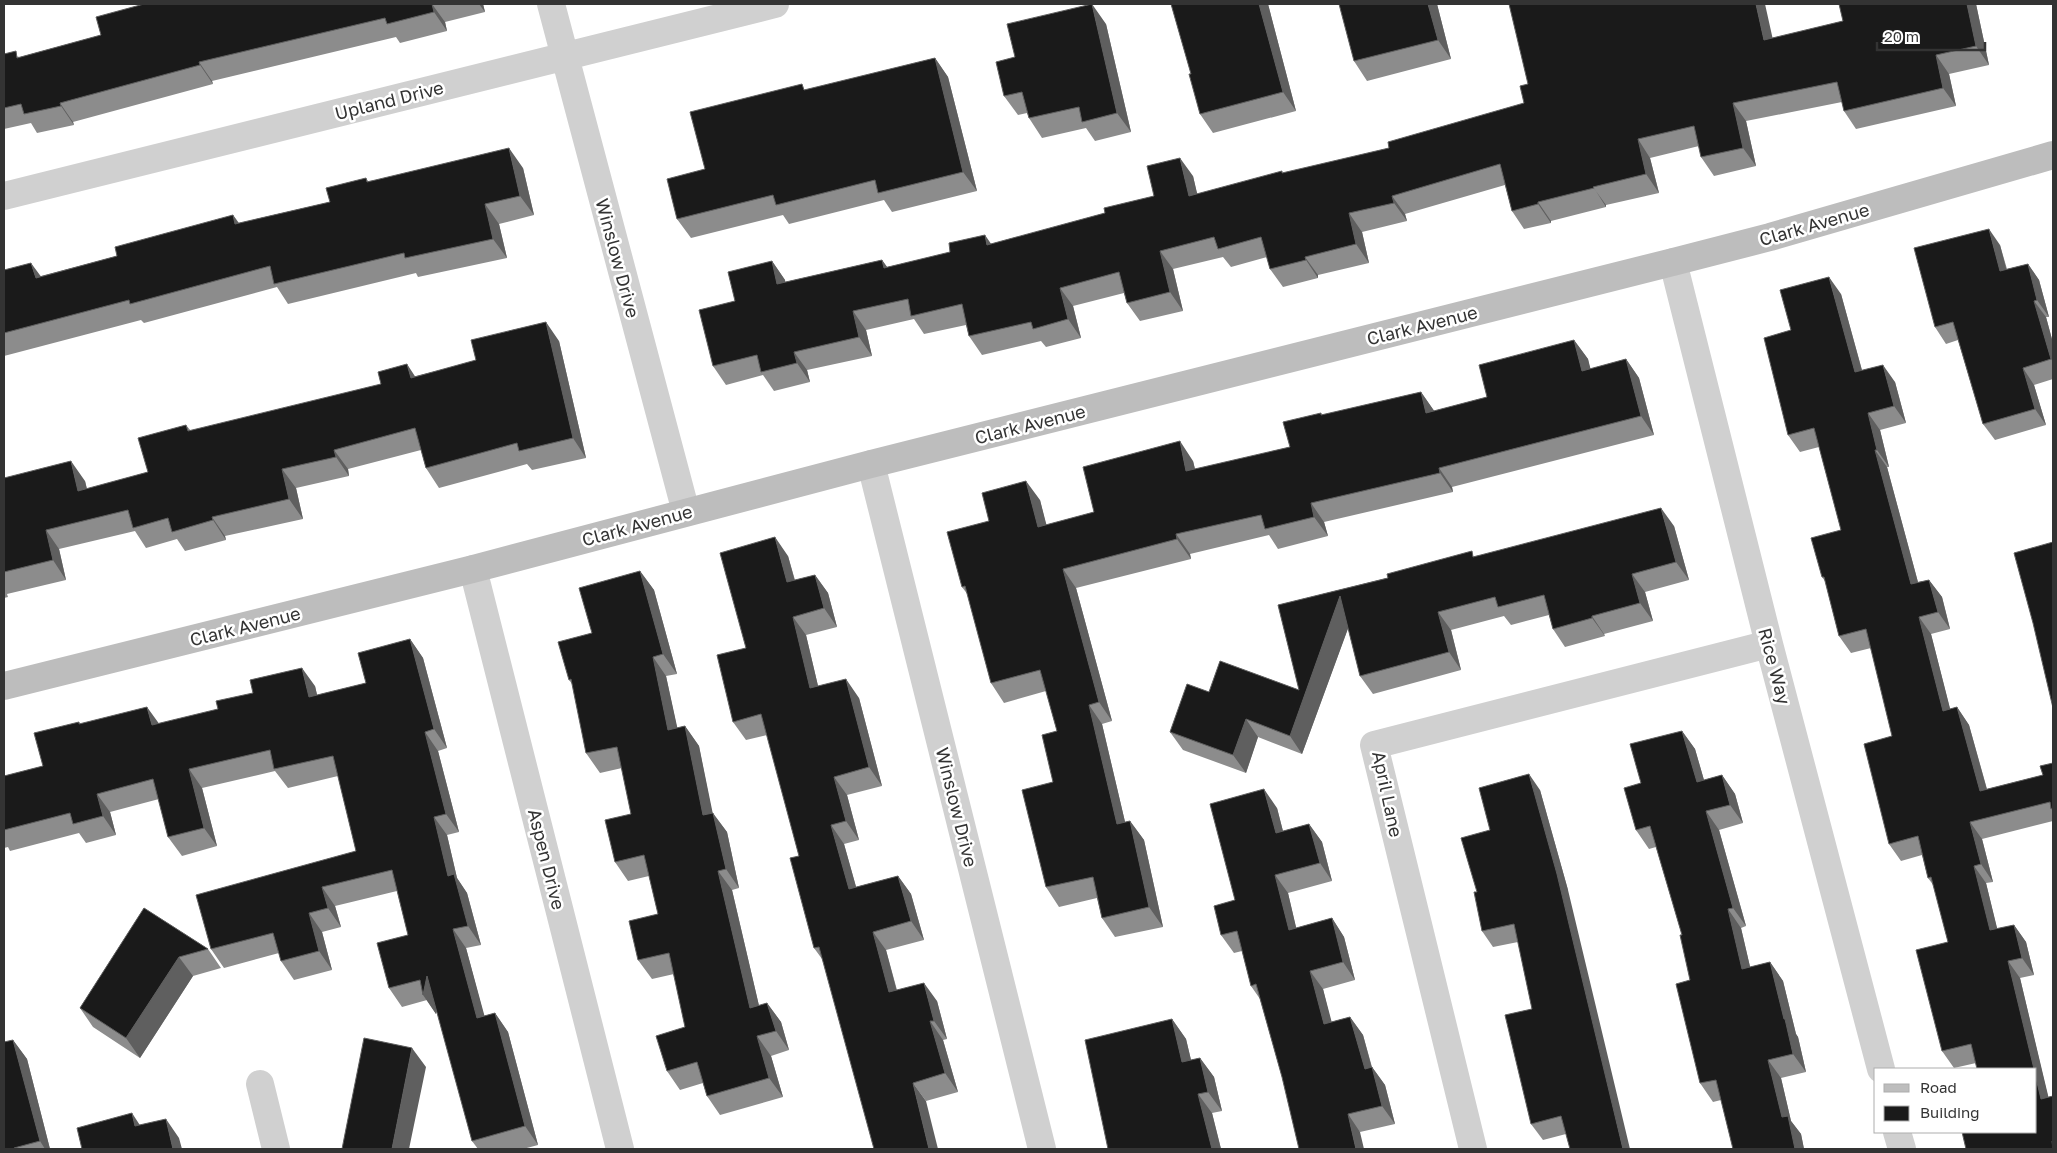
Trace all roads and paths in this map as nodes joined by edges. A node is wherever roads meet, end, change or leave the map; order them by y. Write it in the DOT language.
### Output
graph roads {
  1 [pos="551,4"];
  2 [pos="775,4"];
  3 [pos="564,56"];
  4 [pos="2053,155"];
  5 [pos="4,196"];
  6 [pos="1673,262"];
  7 [pos="872,464"];
  8 [pos="686,512"];
  9 [pos="473,569"];
  10 [pos="1769,644"];
  11 [pos="4,686"];
  12 [pos="1881,1068"];
  13 [pos="260,1084"];
  14 [pos="1898,1133"];
  15 [pos="276,1149"];
  16 [pos="620,1149"];
  17 [pos="1042,1149"];
  18 [pos="1473,1149"];
  19 [pos="1902,1149"];
  1 -- 3 [label="street, Winslow Drive"];
  2 -- 3 [label="street, Upland Drive"];
  3 -- 5 [label="street, Upland Drive"];
  3 -- 8 [label="street, Winslow Drive"];
  4 -- 6 [label="street, Clark Avenue"];
  6 -- 7 [label="street, Clark Avenue"];
  6 -- 10 [label="street, Rice Way"];
  7 -- 8 [label="street, Clark Avenue"];
  7 -- 17 [label="street, Winslow Drive"];
  8 -- 9 [label="street, Clark Avenue"];
  9 -- 11 [label="street, Clark Avenue"];
  9 -- 16 [label="street, Aspen Drive"];
  10 -- 12 [label="street, Rice Way"];
  10 -- 18 [label="street, April Lane"];
  13 -- 15 [label="street"];
  14 -- 19 [label="street"];
}
